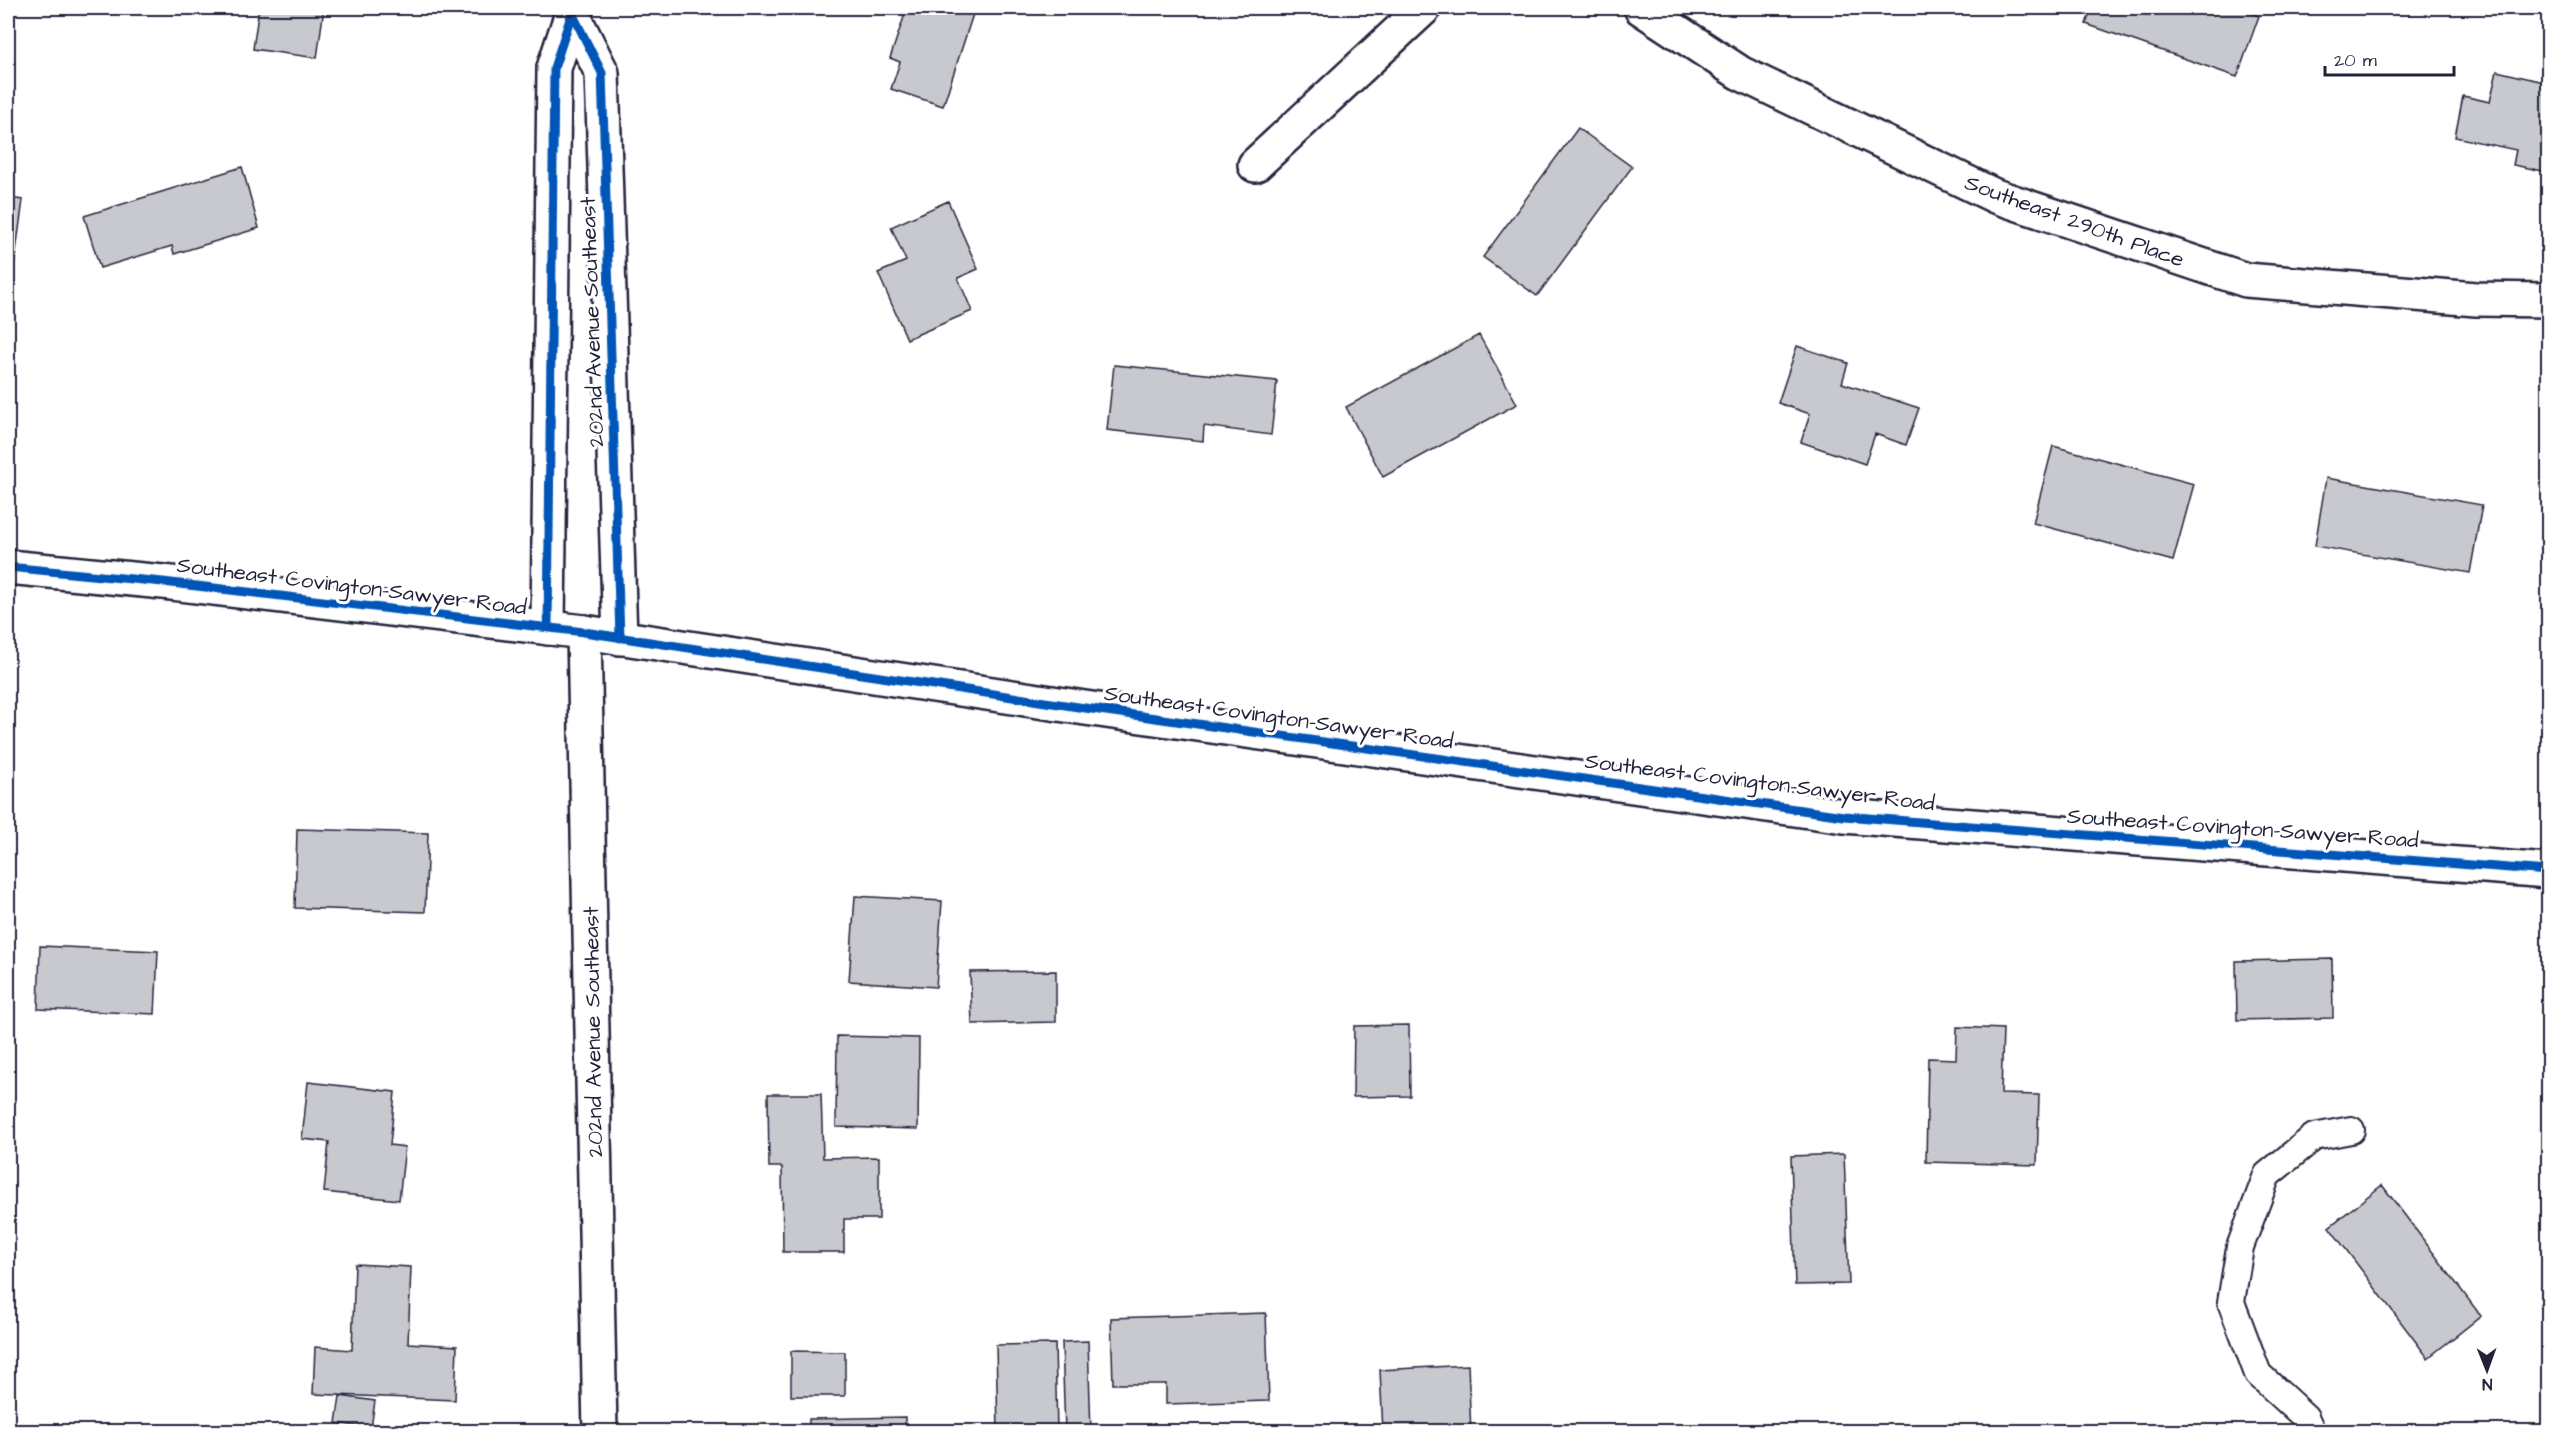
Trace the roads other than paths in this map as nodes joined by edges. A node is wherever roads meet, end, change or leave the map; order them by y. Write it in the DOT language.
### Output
graph roads {
  1 [pos="1424,8"];
  2 [pos="1641,8"];
  3 [pos="572,10"];
  4 [pos="1255,165"];
  5 [pos="2548,300"];
  6 [pos="8,567"];
  7 [pos="548,628"];
  8 [pos="584,632"];
  9 [pos="620,638"];
  10 [pos="2548,871"];
  11 [pos="2351,1130"];
  12 [pos="600,1431"];
  13 [pos="2312,1431"];
  1 -- 4 [label="street"];
  2 -- 5 [label="street, Southeast 290th Place"];
  3 -- 7 [label="street, 202nd Avenue Southeast"];
  3 -- 9 [label="street, 202nd Avenue Southeast"];
  6 -- 7 [label="street, Southeast Covington-Sawyer Road"];
  7 -- 8 [label="street, Southeast Covington-Sawyer Road"];
  8 -- 9 [label="street, Southeast Covington-Sawyer Road"];
  8 -- 12 [label="street, 202nd Avenue Southeast"];
  9 -- 10 [label="street, Southeast Covington-Sawyer Road"];
  11 -- 13 [label="lane"];
}
